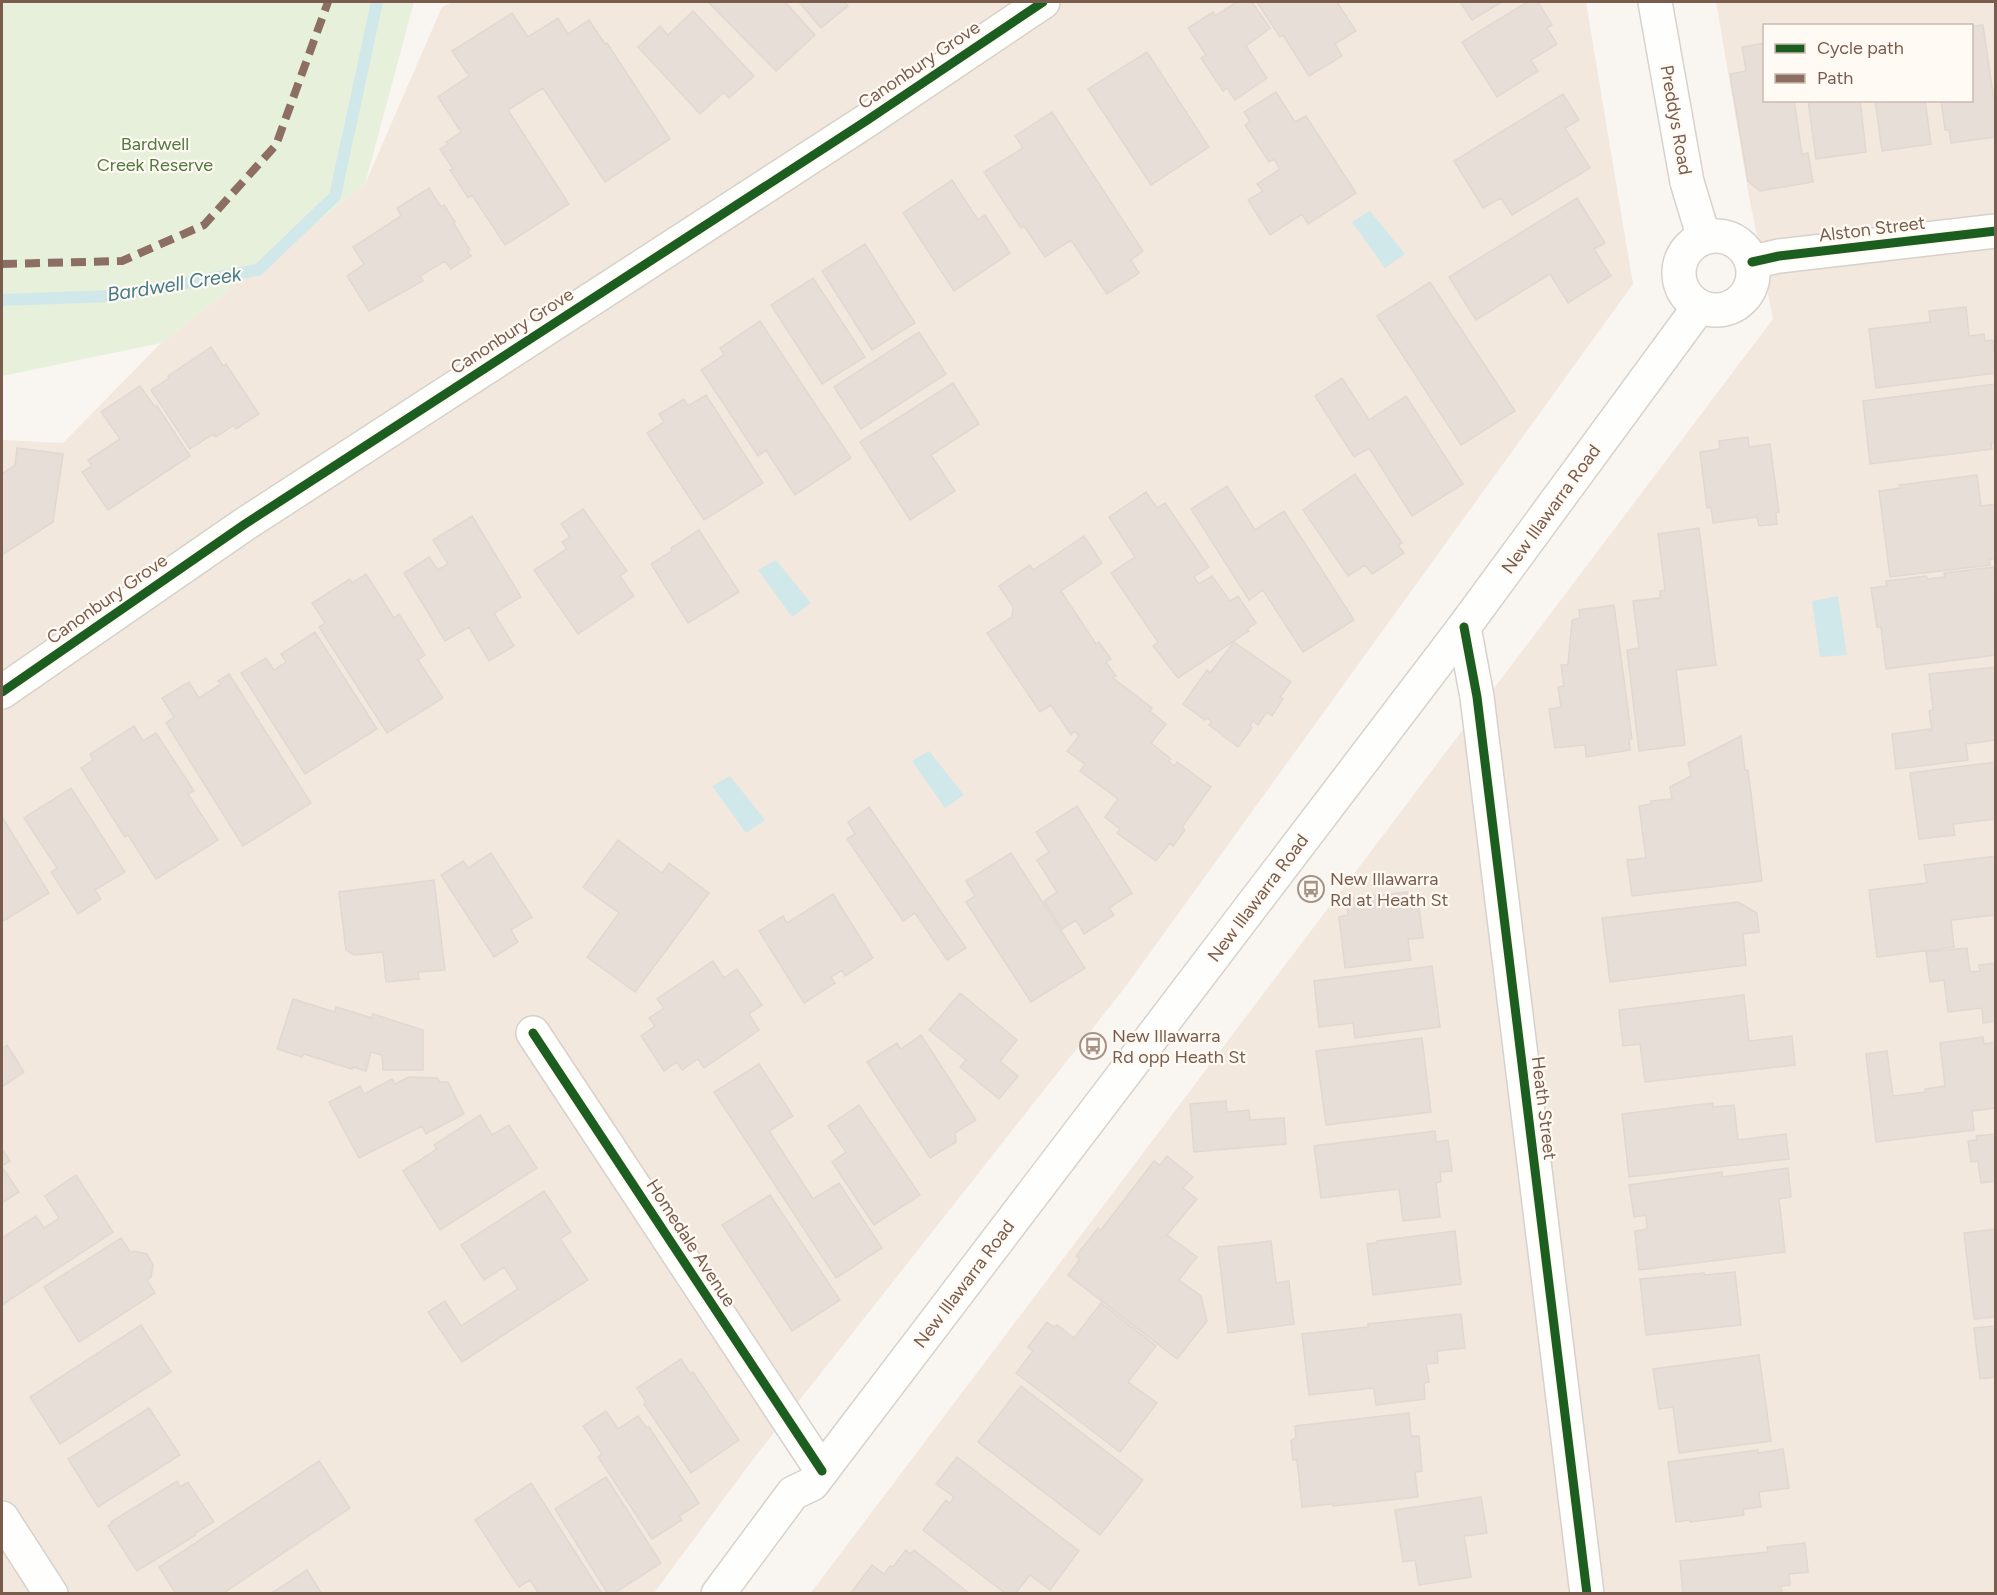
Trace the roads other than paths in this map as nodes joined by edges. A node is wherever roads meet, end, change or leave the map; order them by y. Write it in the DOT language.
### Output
graph roads {
  1 [pos="1043,2"];
  2 [pos="1655,2"];
  3 [pos="1995,231"];
  4 [pos="1704,237"];
  5 [pos="1752,262"];
  6 [pos="1699,307"];
  7 [pos="1464,627"];
  8 [pos="2,692"];
  9 [pos="533,1034"];
  10 [pos="817,1478"];
  11 [pos="2,1518"];
  12 [pos="51,1593"];
  13 [pos="718,1593"];
  14 [pos="745,1593"];
  15 [pos="1587,1593"];
  1 -- 8 [label="street, Canonbury Grove"];
  2 -- 4 [label="street, Preddys Road"];
  3 -- 5 [label="street, Alston Street"];
  4 -- 5 [label="street"];
  4 -- 6 [label="street"];
  5 -- 6 [label="street"];
  6 -- 7 [label="street, New Illawarra Road"];
  7 -- 10 [label="street, New Illawarra Road"];
  7 -- 15 [label="street, Heath Street"];
  9 -- 10 [label="street, Homedale Avenue"];
  10 -- 13 [label="street, New Illawarra Road"];
  10 -- 14 [label="street, New Illawarra Road"];
  11 -- 12 [label="street"];
}
